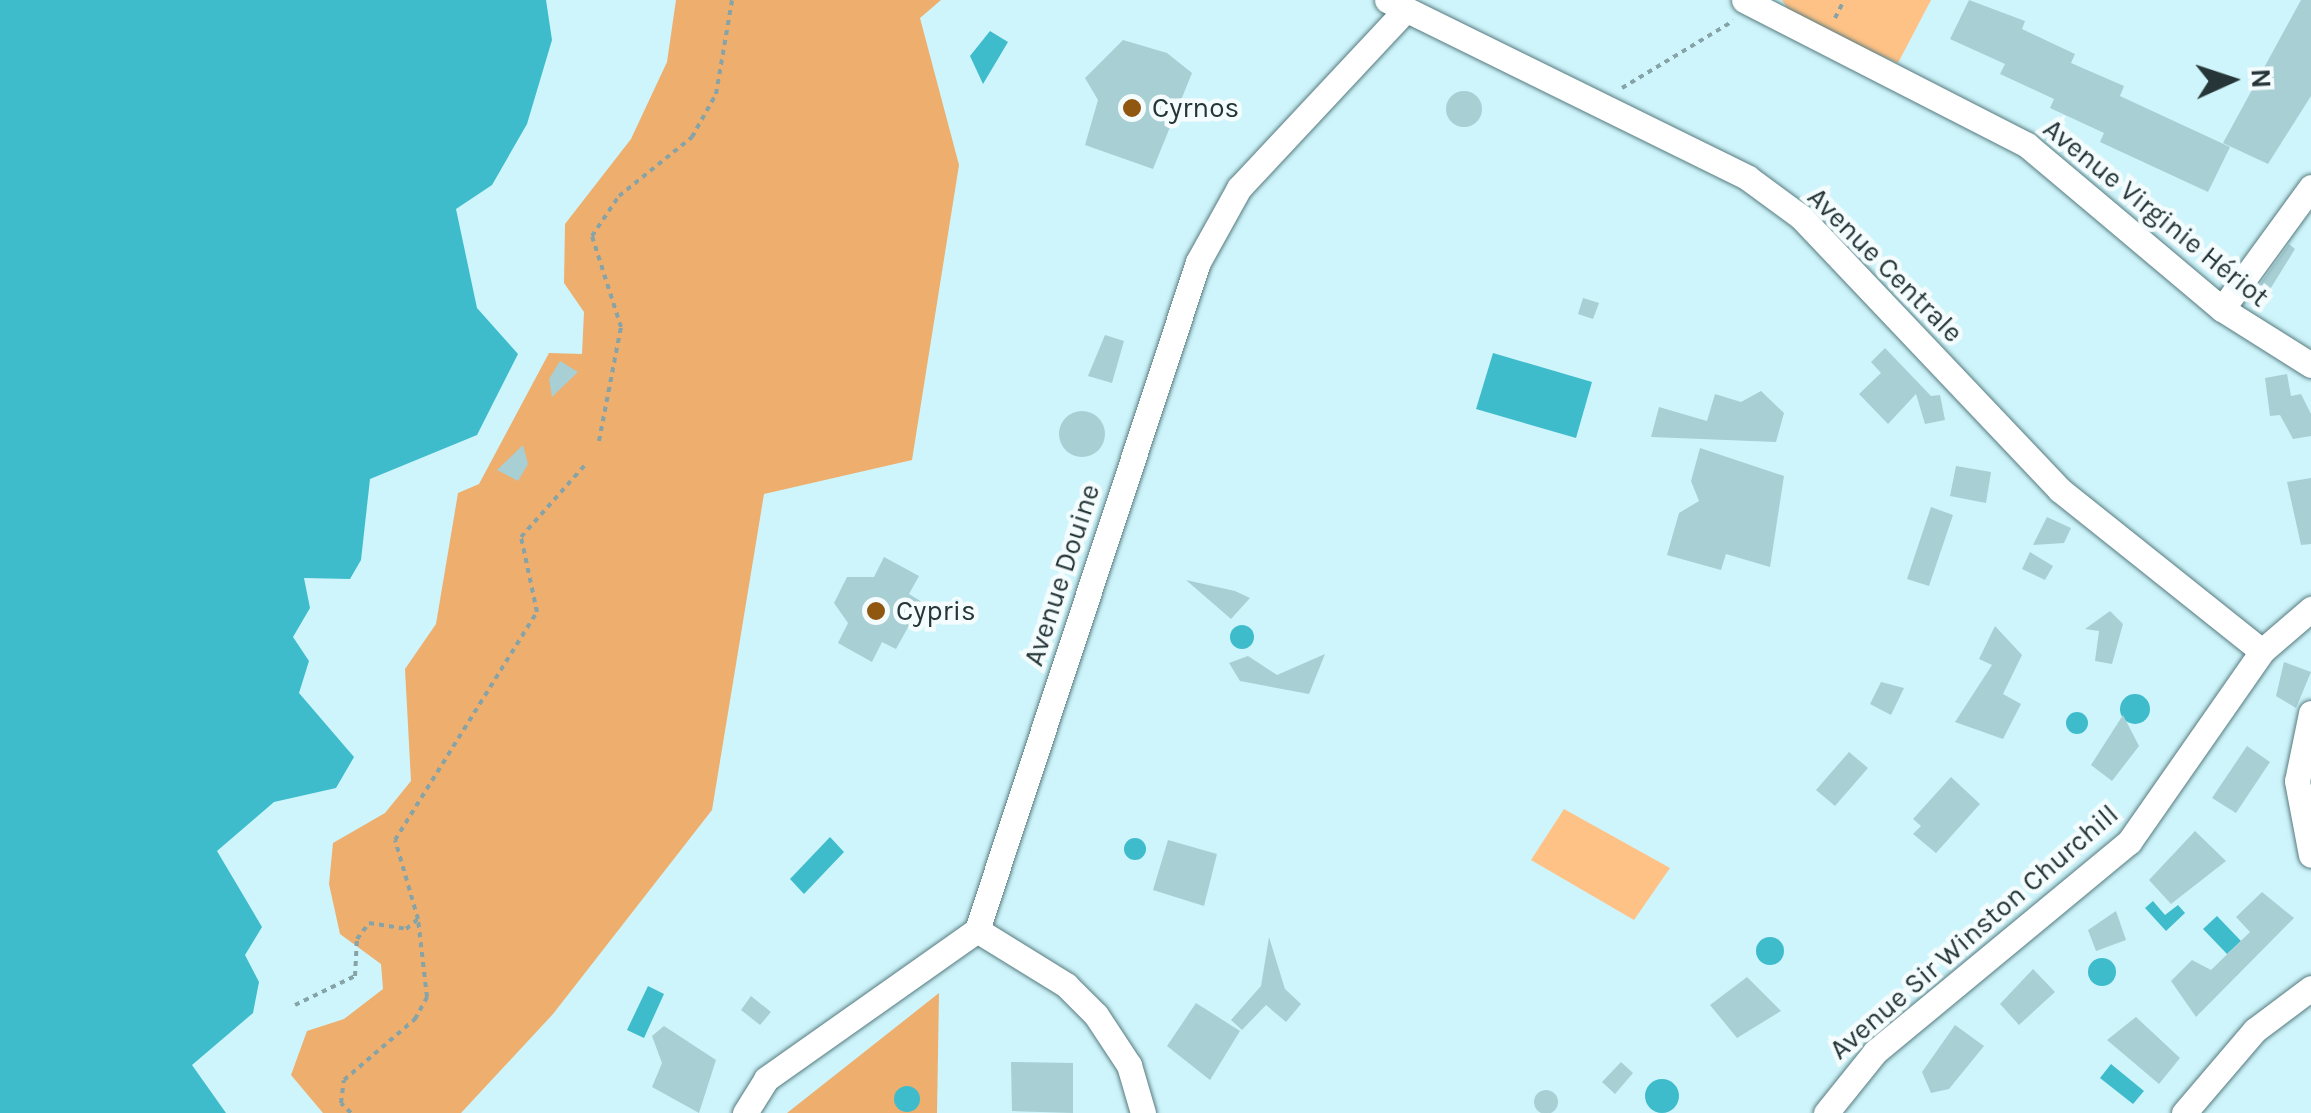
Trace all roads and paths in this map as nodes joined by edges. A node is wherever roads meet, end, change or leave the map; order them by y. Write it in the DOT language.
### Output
graph roads {
  1 [pos="732,0"];
  2 [pos="1751,1"];
  3 [pos="1394,7"];
  4 [pos="1596,104"];
  5 [pos="2311,187"];
  6 [pos="2222,309"];
  7 [pos="2311,365"];
  8 [pos="599,441"];
  9 [pos="585,465"];
  10 [pos="2311,609"];
  11 [pos="2262,651"];
  12 [pos="2311,713"];
  13 [pos="2311,855"];
  14 [pos="418,920"];
  15 [pos="976,930"];
  16 [pos="2311,988"];
  17 [pos="295,1005"];
  18 [pos="351,1113"];
  19 [pos="745,1113"];
  20 [pos="1143,1113"];
  21 [pos="1826,1113"];
  22 [pos="2184,1113"];
  1 -- 8 [label="path"];
  2 -- 4 [label="path"];
  2 -- 6 [label="street, Avenue Virginie Hériot"];
  3 -- 4 [label="street, Avenue Centrale"];
  3 -- 15 [label="street, Avenue Douine"];
  4 -- 11 [label="street, Avenue Centrale"];
  5 -- 6 [label="street"];
  6 -- 7 [label="street, Avenue Virginie Hériot"];
  9 -- 14 [label="path"];
  10 -- 11 [label="street, Avenue Sir Winston Churchill"];
  11 -- 21 [label="street, Avenue Sir Winston Churchill"];
  12 -- 13 [label="street"];
  14 -- 17 [label="path"];
  14 -- 18 [label="path"];
  15 -- 19 [label="street"];
  15 -- 20 [label="street"];
  16 -- 22 [label="street"];
}
